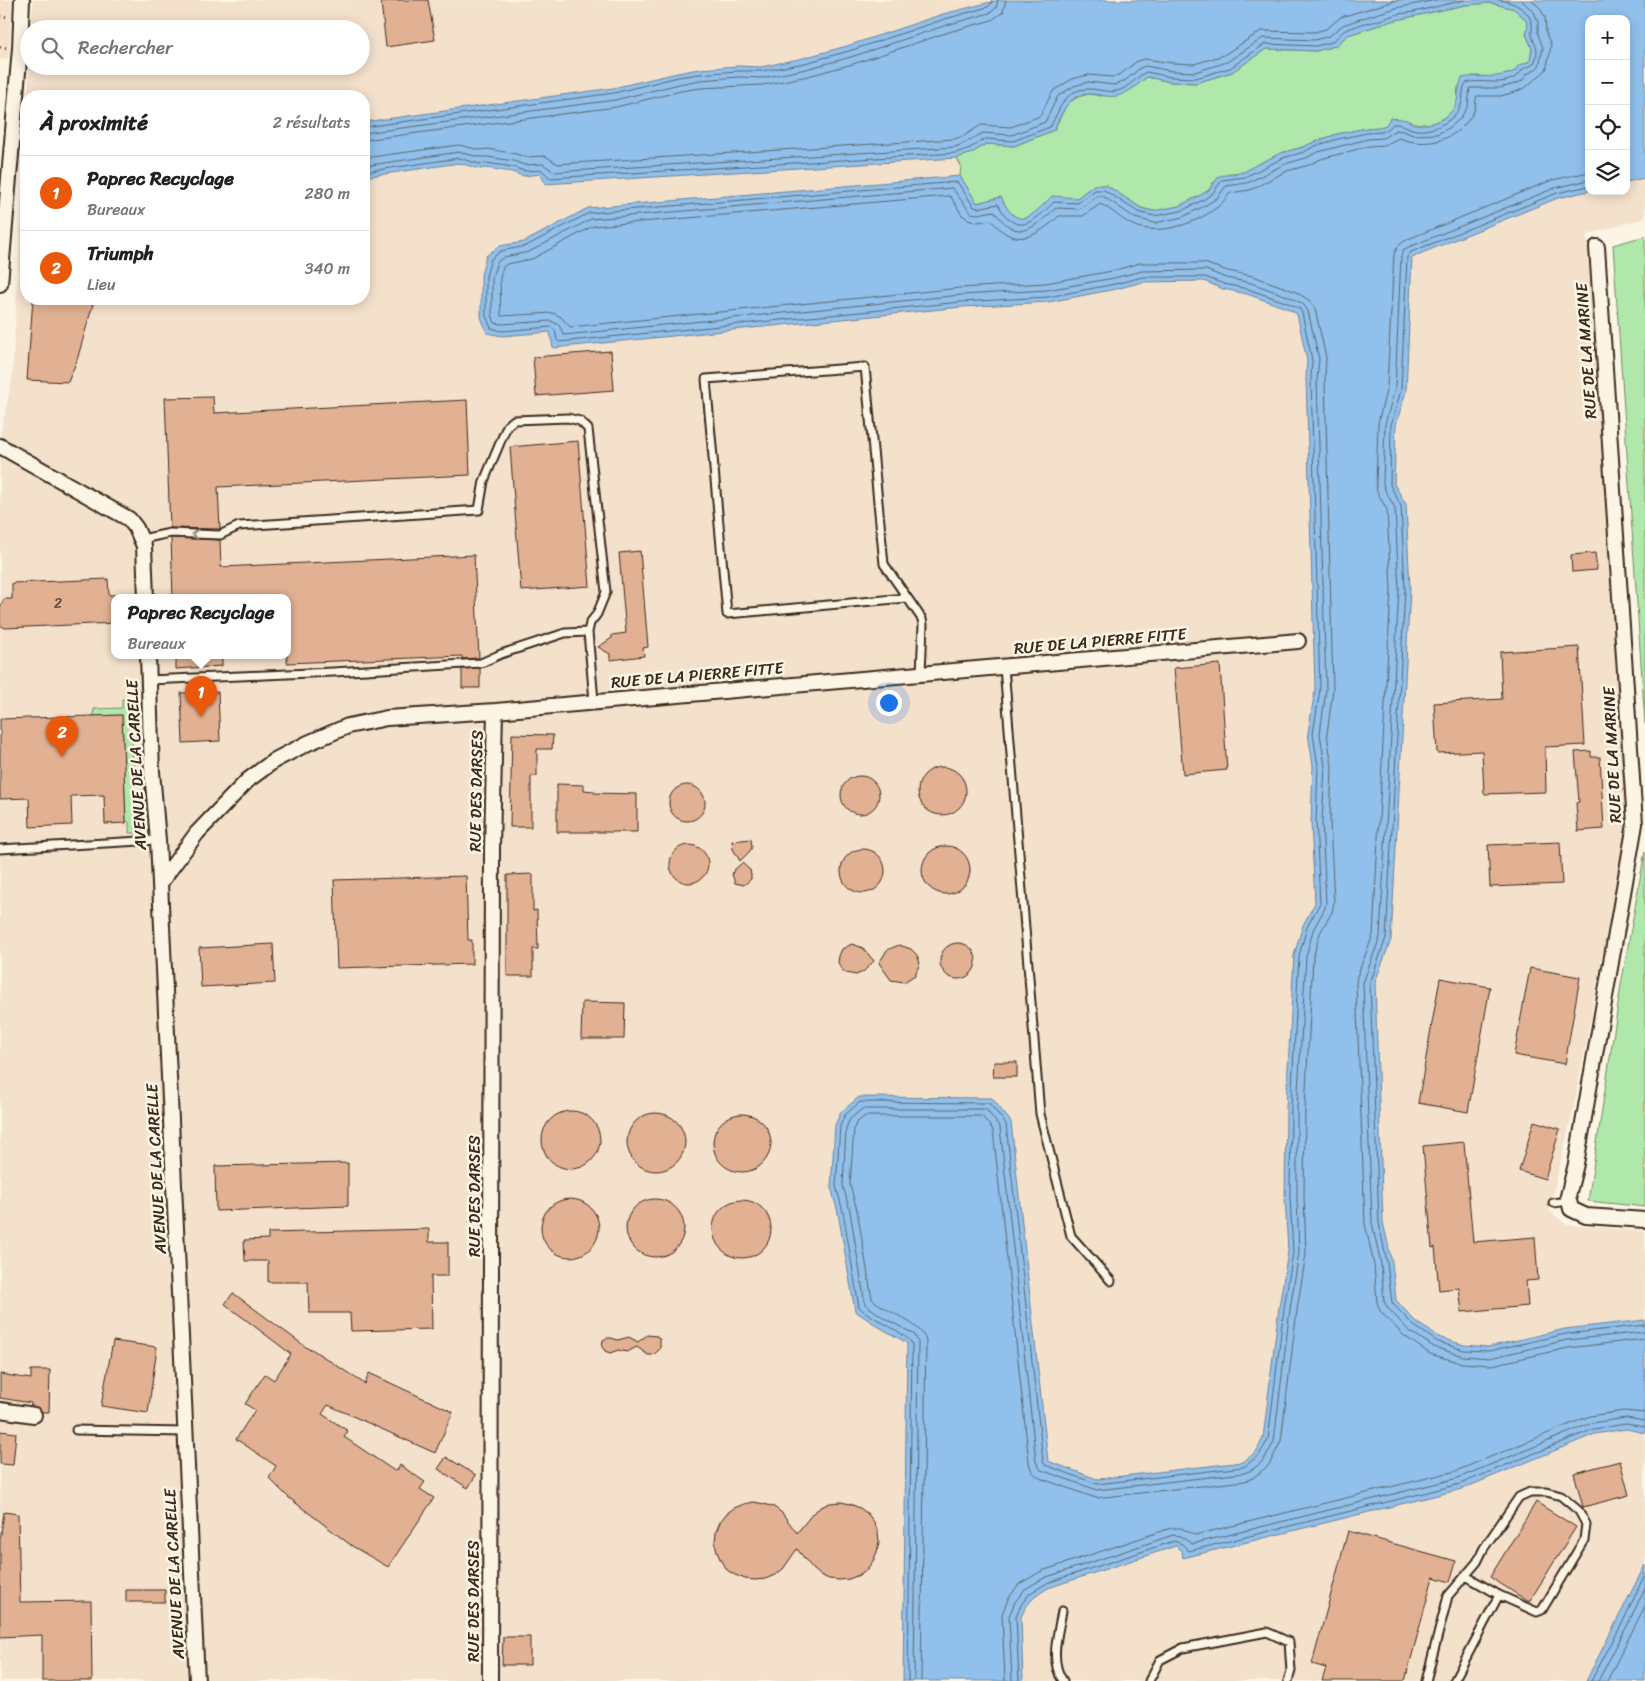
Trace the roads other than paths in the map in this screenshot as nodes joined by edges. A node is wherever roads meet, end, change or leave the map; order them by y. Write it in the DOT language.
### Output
graph roads {
  1 [pos="22,0"];
  2 [pos="21,20"];
  3 [pos="20,48"];
  4 [pos="1597,247"];
  5 [pos="0,284"];
  6 [pos="0,446"];
  7 [pos="142,539"];
  8 [pos="146,594"];
  9 [pos="906,598"];
  10 [pos="588,632"];
  11 [pos="1298,641"];
  12 [pos="148,659"];
  13 [pos="1004,667"];
  14 [pos="921,673"];
  15 [pos="149,680"];
  16 [pos="594,701"];
  17 [pos="496,711"];
  18 [pos="158,840"];
  19 [pos="0,849"];
  20 [pos="160,884"];
  21 [pos="1569,1201"];
  22 [pos="1554,1203"];
  23 [pos="1645,1220"];
  24 [pos="1111,1281"];
  25 [pos="0,1410"];
  26 [pos="34,1415"];
  27 [pos="76,1430"];
  28 [pos="185,1432"];
  29 [pos="1466,1576"];
  30 [pos="1499,1595"];
  31 [pos="1062,1611"];
  32 [pos="197,1681"];
  33 [pos="490,1681"];
  34 [pos="1063,1681"];
  35 [pos="1149,1681"];
  36 [pos="1288,1681"];
  37 [pos="1426,1681"];
  38 [pos="1454,1681"];
  1 -- 2 [label="street"];
  3 -- 5 [label="street"];
  4 -- 21 [label="street, RUE DE LA MARINE"];
  6 -- 7 [label="street"];
  7 -- 8 [label="street"];
  10 -- 7 [label="lane, one-way"];
  9 -- 9 [label="lane"];
  9 -- 14 [label="lane"];
  10 -- 15 [label="lane"];
  10 -- 16 [label="lane"];
  11 -- 13 [label="street, RUE DE LA PIERRE FITTE"];
  12 -- 15 [label="street, AVENUE DE LA CARELLE"];
  13 -- 14 [label="street, RUE DE LA PIERRE FITTE"];
  13 -- 24 [label="lane"];
  14 -- 16 [label="street, RUE DE LA PIERRE FITTE"];
  15 -- 18 [label="street, AVENUE DE LA CARELLE"];
  16 -- 17 [label="street, RUE DE LA PIERRE FITTE"];
  17 -- 20 [label="street, RUE DE LA PIERRE FITTE"];
  17 -- 33 [label="street, RUE DES DARSES"];
  18 -- 19 [label="lane"];
  18 -- 20 [label="street, AVENUE DE LA CARELLE"];
  20 -- 28 [label="street, AVENUE DE LA CARELLE"];
  21 -- 22 [label="lane"];
  21 -- 23 [label="street"];
  25 -- 26 [label="street"];
  27 -- 28 [label="lane"];
  28 -- 32 [label="street, AVENUE DE LA CARELLE"];
  29 -- 30 [label="lane"];
  29 -- 30 [label="lane"];
  29 -- 37 [label="lane"];
  30 -- 38 [label="lane"];
  31 -- 34 [label="lane"];
  35 -- 36 [label="lane"];
}
